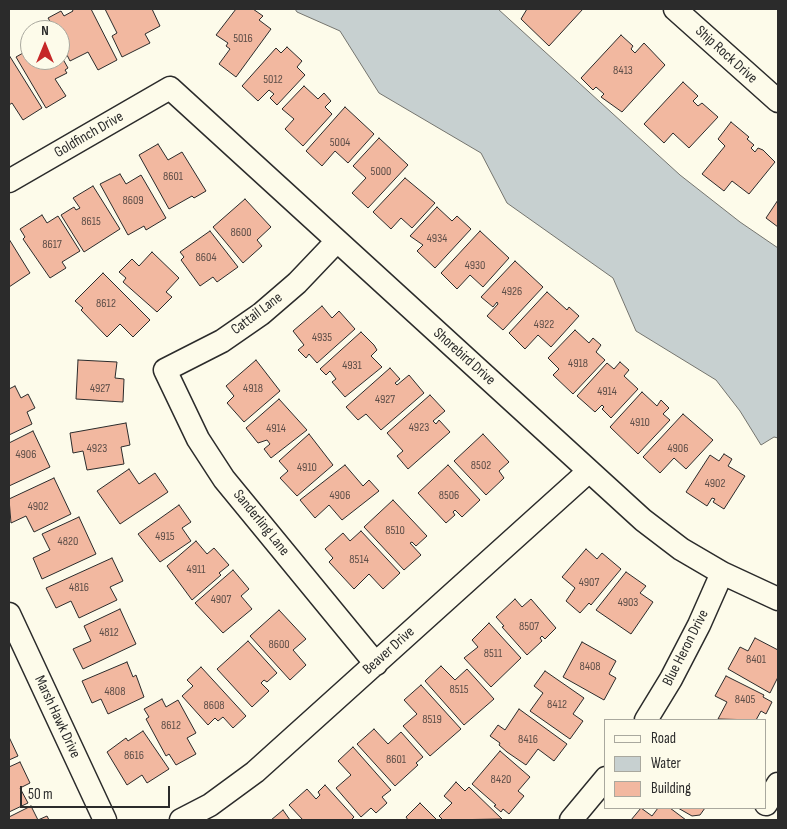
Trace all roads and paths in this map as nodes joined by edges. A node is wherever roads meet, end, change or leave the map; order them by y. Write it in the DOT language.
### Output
graph roads {
  1 [pos="675,9"];
  2 [pos="170,88"];
  3 [pos="778,101"];
  4 [pos="9,181"];
  5 [pos="337,241"];
  6 [pos="165,370"];
  7 [pos="589,471"];
  8 [pos="722,573"];
  9 [pos="778,599"];
  10 [pos="9,614"];
  11 [pos="376,664"];
  12 [pos="647,719"];
  13 [pos="604,780"];
  14 [pos="763,809"];
  15 [pos="105,820"];
  16 [pos="181,820"];
  17 [pos="571,820"];
  18 [pos="755,820"];
  1 -- 3 [label="street, Ship Rock Drive"];
  2 -- 4 [label="street, Goldfinch Drive"];
  2 -- 5 [label="street, Shorebird Drive"];
  5 -- 6 [label="street, Cattail Lane"];
  5 -- 7 [label="street, Shorebird Drive"];
  6 -- 11 [label="street, Sanderling Lane"];
  7 -- 8 [label="street, Shorebird Drive"];
  7 -- 11 [label="street, Beaver Drive"];
  8 -- 9 [label="street, Shorebird Drive"];
  8 -- 12 [label="street, Blue Heron Drive"];
  10 -- 15 [label="street, Marsh Hawk Drive"];
  11 -- 16 [label="street, Beaver Drive"];
  13 -- 17 [label="street"];
  14 -- 18 [label="street"];
}
